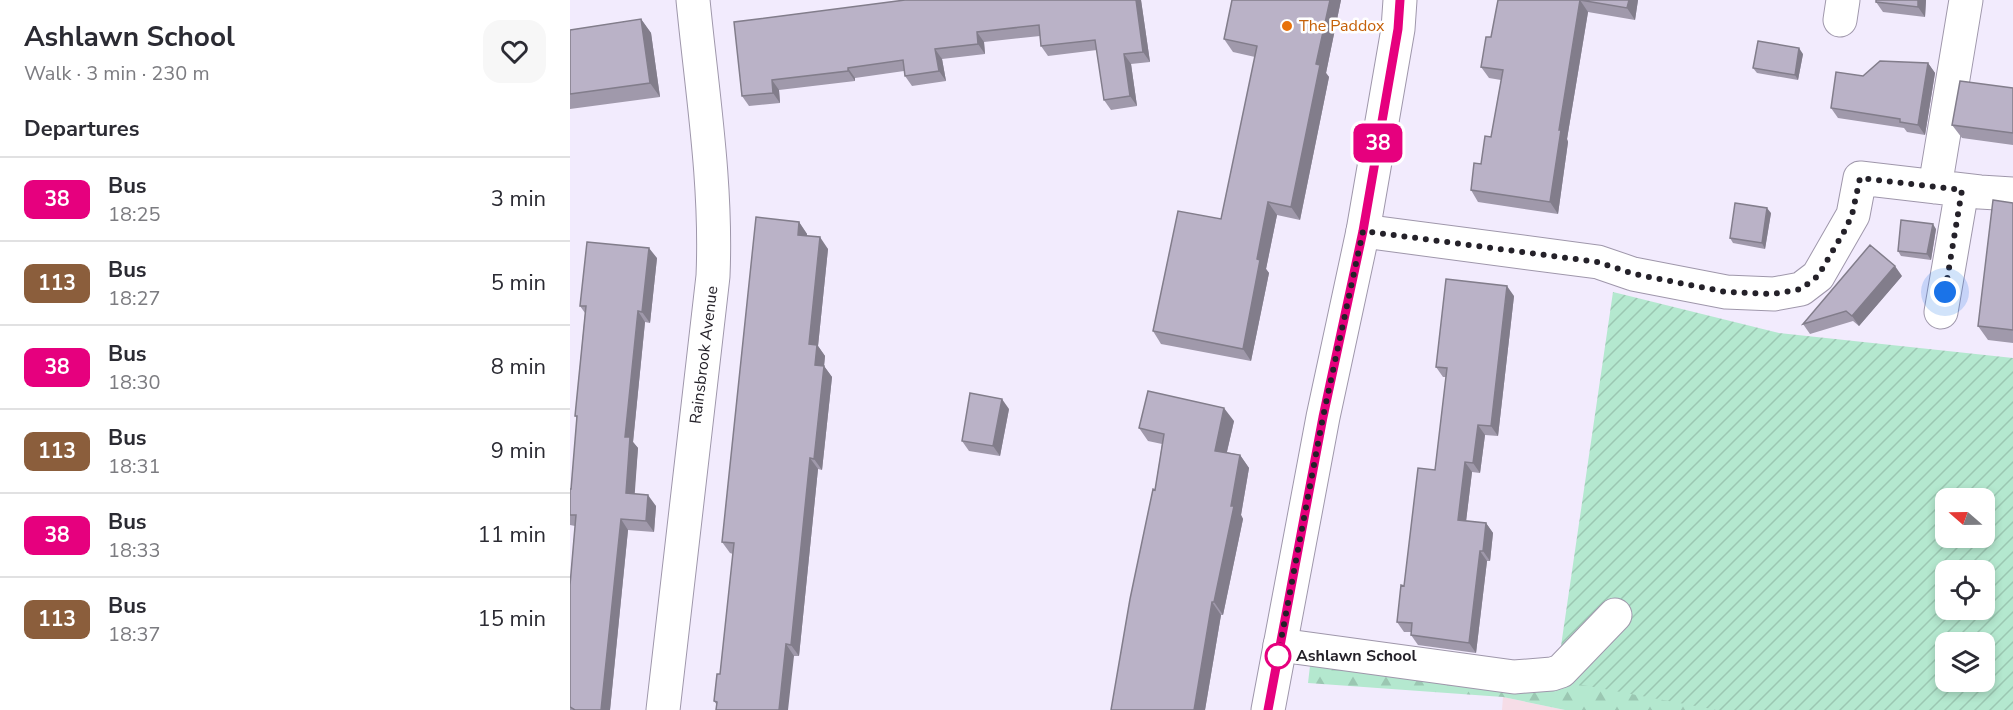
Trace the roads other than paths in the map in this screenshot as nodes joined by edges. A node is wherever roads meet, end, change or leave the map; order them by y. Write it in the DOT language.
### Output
graph roads {
  1 [pos="693,0"];
  2 [pos="1400,0"];
  3 [pos="1966,0"];
  4 [pos="1959,190"];
  5 [pos="2013,194"];
  6 [pos="1363,231"];
  7 [pos="1941,312"];
  8 [pos="1616,615"];
  9 [pos="1280,645"];
  10 [pos="663,710"];
  11 [pos="1268,710"];
  1 -- 10 [label="street, Rainsbrook Avenue"];
  2 -- 6 [label="street"];
  3 -- 4 [label="street"];
  4 -- 5 [label="street"];
  4 -- 6 [label="street"];
  4 -- 7 [label="street"];
  6 -- 9 [label="street"];
  8 -- 9 [label="street"];
  9 -- 11 [label="street"];
}
